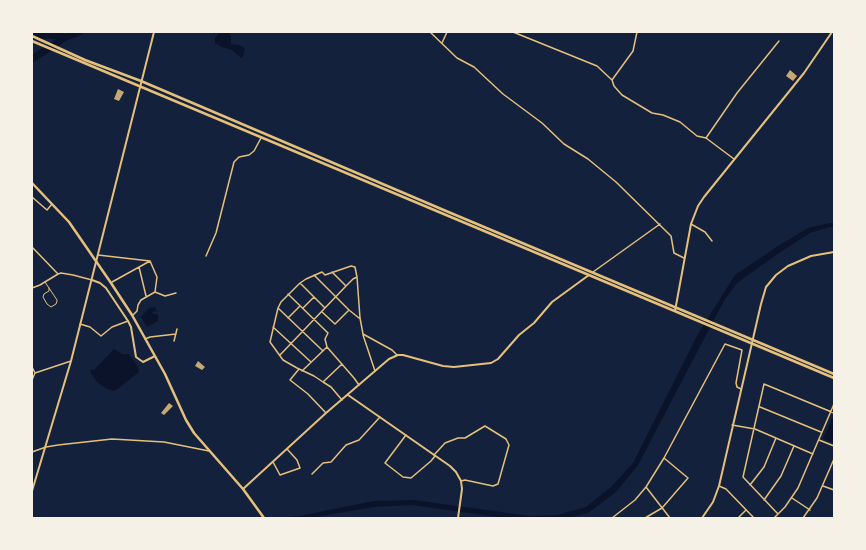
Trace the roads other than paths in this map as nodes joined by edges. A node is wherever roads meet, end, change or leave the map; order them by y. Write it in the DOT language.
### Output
graph roads {
  1 [pos="154,32"];
  2 [pos="430,32"];
  3 [pos="447,32"];
  4 [pos="513,32"];
  5 [pos="637,32"];
  6 [pos="832,32"];
  7 [pos="32,36"];
  8 [pos="32,41"];
  9 [pos="779,41"];
  10 [pos="442,43"];
  11 [pos="84,61"];
  12 [pos="612,80"];
  13 [pos="141,82"];
  14 [pos="140,86"];
  15 [pos="261,138"];
  16 [pos="706,138"];
  17 [pos="735,159"];
  18 [pos="32,183"];
  19 [pos="32,197"];
  20 [pos="52,204"];
  21 [pos="660,224"];
  22 [pos="691,224"];
  23 [pos="712,241"];
  24 [pos="32,247"];
  25 [pos="834,252"];
  26 [pos="98,255"];
  27 [pos="206,256"];
  28 [pos="684,258"];
  29 [pos="150,262"];
  30 [pos="138,267"];
  31 [pos="332,272"];
  32 [pos="592,272"];
  33 [pos="58,274"];
  34 [pos="314,275"];
  35 [pos="589,275"];
  36 [pos="357,277"];
  37 [pos="92,280"];
  38 [pos="45,282"];
  39 [pos="111,283"];
  40 [pos="300,283"];
  41 [pos="346,286"];
  42 [pos="32,288"];
  43 [pos="49,288"];
  44 [pos="155,292"];
  45 [pos="176,292"];
  46 [pos="288,294"];
  47 [pos="146,296"];
  48 [pos="314,297"];
  49 [pos="336,297"];
  50 [pos="300,306"];
  51 [pos="278,308"];
  52 [pos="303,308"];
  53 [pos="326,308"];
  54 [pos="349,310"];
  55 [pos="676,310"];
  56 [pos="322,312"];
  57 [pos="132,315"];
  58 [pos="288,318"];
  59 [pos="360,318"];
  60 [pos="314,320"];
  61 [pos="128,321"];
  62 [pos="80,324"];
  63 [pos="273,327"];
  64 [pos="177,329"];
  65 [pos="721,329"];
  66 [pos="303,332"];
  67 [pos="176,334"];
  68 [pos="362,334"];
  69 [pos="145,339"];
  70 [pos="753,340"];
  71 [pos="174,341"];
  72 [pos="291,343"];
  73 [pos="752,344"];
  74 [pos="327,347"];
  75 [pos="323,351"];
  76 [pos="279,355"];
  77 [pos="398,355"];
  78 [pos="155,356"];
  79 [pos="71,361"];
  80 [pos="311,362"];
  81 [pos="342,364"];
  82 [pos="32,367"];
  83 [pos="299,369"];
  84 [pos="302,371"];
  85 [pos="376,371"];
  86 [pos="35,374"];
  87 [pos="834,374"];
  88 [pos="834,378"];
  89 [pos="32,380"];
  90 [pos="323,382"];
  91 [pos="359,385"];
  92 [pos="741,389"];
  93 [pos="348,395"];
  94 [pos="342,400"];
  95 [pos="834,404"];
  96 [pos="760,407"];
  97 [pos="831,412"];
  98 [pos="326,413"];
  99 [pos="834,413"];
  100 [pos="380,417"];
  101 [pos="732,424"];
  102 [pos="754,429"];
  103 [pos="822,432"];
  104 [pos="406,435"];
  105 [pos="776,438"];
  106 [pos="819,440"];
  107 [pos="794,446"];
  108 [pos="834,446"];
  109 [pos="46,447"];
  110 [pos="287,449"];
  111 [pos="209,451"];
  112 [pos="32,452"];
  113 [pos="812,454"];
  114 [pos="434,455"];
  115 [pos="664,458"];
  116 [pos="834,459"];
  117 [pos="273,462"];
  118 [pos="831,466"];
  119 [pos="834,468"];
  120 [pos="312,474"];
  121 [pos="461,481"];
  122 [pos="750,485"];
  123 [pos="719,486"];
  124 [pos="823,486"];
  125 [pos="646,487"];
  126 [pos="243,489"];
  127 [pos="32,490"];
  128 [pos="834,490"];
  129 [pos="792,498"];
  130 [pos="764,500"];
  131 [pos="662,508"];
  132 [pos="746,510"];
  133 [pos="810,510"];
  134 [pos="778,514"];
  135 [pos="264,518"];
  136 [pos="458,518"];
  137 [pos="612,518"];
  138 [pos="645,518"];
  139 [pos="670,518"];
  140 [pos="702,518"];
  141 [pos="738,518"];
  142 [pos="754,518"];
  143 [pos="774,518"];
  144 [pos="803,518"];
  1 -- 13 [label="street"];
  2 -- 10 [label="street"];
  3 -- 10 [label="street"];
  4 -- 12 [label="street"];
  5 -- 12 [label="street"];
  6 -- 17 [label="street"];
  7 -- 11 [label="main road"];
  8 -- 11 [label="main road"];
  9 -- 16 [label="street"];
  10 -- 21 [label="street"];
  11 -- 13 [label="main road"];
  11 -- 14 [label="main road"];
  12 -- 16 [label="street"];
  13 -- 14 [label="street"];
  13 -- 32 [label="main road"];
  14 -- 15 [label="main road"];
  14 -- 26 [label="street"];
  15 -- 27 [label="street"];
  15 -- 35 [label="main road"];
  16 -- 17 [label="street"];
  17 -- 22 [label="street"];
  18 -- 20 [label="main road"];
  19 -- 20 [label="street"];
  20 -- 39 [label="main road"];
  21 -- 28 [label="street"];
  21 -- 32 [label="street"];
  22 -- 23 [label="street"];
  22 -- 28 [label="street"];
  24 -- 33 [label="street"];
  25 -- 70 [label="street"];
  26 -- 29 [label="street"];
  26 -- 37 [label="street"];
  28 -- 55 [label="street"];
  29 -- 30 [label="street"];
  29 -- 44 [label="street"];
  30 -- 39 [label="street"];
  30 -- 47 [label="street"];
  31 -- 34 [label="street"];
  31 -- 36 [label="street"];
  31 -- 41 [label="street"];
  32 -- 35 [label="street"];
  32 -- 55 [label="main road"];
  33 -- 37 [label="street"];
  33 -- 38 [label="street"];
  34 -- 40 [label="street"];
  34 -- 49 [label="street"];
  35 -- 55 [label="main road"];
  35 -- 77 [label="street"];
  36 -- 41 [label="street"];
  36 -- 59 [label="street"];
  37 -- 61 [label="street"];
  37 -- 62 [label="street"];
  38 -- 42 [label="street"];
  38 -- 43 [label="lane"];
  39 -- 57 [label="main road"];
  40 -- 46 [label="street"];
  40 -- 48 [label="street"];
  41 -- 49 [label="street"];
  43 -- 43 [label="lane"];
  44 -- 45 [label="street"];
  44 -- 47 [label="street"];
  46 -- 50 [label="street"];
  46 -- 51 [label="street"];
  47 -- 57 [label="street"];
  48 -- 52 [label="street"];
  48 -- 53 [label="street"];
  49 -- 53 [label="street"];
  49 -- 54 [label="street"];
  50 -- 52 [label="street"];
  50 -- 58 [label="street"];
  51 -- 58 [label="street"];
  51 -- 63 [label="street"];
  52 -- 60 [label="street"];
  53 -- 56 [label="street"];
  54 -- 56 [label="street"];
  54 -- 59 [label="street"];
  55 -- 65 [label="main road"];
  56 -- 60 [label="street"];
  57 -- 69 [label="main road"];
  58 -- 66 [label="street"];
  59 -- 68 [label="street"];
  60 -- 66 [label="street"];
  60 -- 74 [label="street"];
  61 -- 62 [label="street"];
  61 -- 78 [label="street"];
  62 -- 79 [label="street"];
  63 -- 72 [label="street"];
  63 -- 76 [label="street"];
  64 -- 67 [label="street"];
  65 -- 70 [label="main road"];
  65 -- 73 [label="main road"];
  66 -- 72 [label="street"];
  66 -- 75 [label="street"];
  67 -- 69 [label="street"];
  67 -- 71 [label="street"];
  68 -- 77 [label="street"];
  68 -- 85 [label="street"];
  69 -- 78 [label="main road"];
  70 -- 73 [label="street"];
  70 -- 87 [label="main road"];
  72 -- 76 [label="street"];
  72 -- 80 [label="street"];
  73 -- 88 [label="main road"];
  73 -- 92 [label="street"];
  74 -- 75 [label="street"];
  74 -- 81 [label="street"];
  75 -- 80 [label="street"];
  76 -- 83 [label="street"];
  77 -- 85 [label="street"];
  78 -- 111 [label="main road"];
  79 -- 86 [label="street"];
  79 -- 109 [label="street"];
  80 -- 84 [label="street"];
  81 -- 90 [label="street"];
  81 -- 91 [label="street"];
  82 -- 86 [label="street"];
  83 -- 84 [label="street"];
  83 -- 98 [label="street"];
  84 -- 90 [label="street"];
  85 -- 91 [label="street"];
  86 -- 89 [label="street"];
  90 -- 94 [label="street"];
  91 -- 93 [label="street"];
  92 -- 101 [label="street"];
  92 -- 115 [label="street"];
  93 -- 94 [label="street"];
  93 -- 100 [label="street"];
  94 -- 98 [label="street"];
  95 -- 97 [label="street"];
  96 -- 97 [label="street"];
  96 -- 102 [label="street"];
  96 -- 103 [label="street"];
  97 -- 99 [label="street"];
  97 -- 103 [label="street"];
  98 -- 110 [label="street"];
  100 -- 104 [label="street"];
  100 -- 120 [label="street"];
  101 -- 102 [label="street"];
  101 -- 123 [label="street"];
  102 -- 105 [label="street"];
  102 -- 122 [label="street"];
  103 -- 106 [label="street"];
  104 -- 114 [label="street"];
  104 -- 114 [label="street"];
  105 -- 107 [label="street"];
  105 -- 122 [label="street"];
  106 -- 108 [label="street"];
  106 -- 113 [label="street"];
  107 -- 113 [label="street"];
  107 -- 130 [label="street"];
  109 -- 111 [label="street"];
  109 -- 112 [label="street"];
  109 -- 127 [label="street"];
  110 -- 117 [label="street"];
  110 -- 117 [label="street"];
  111 -- 126 [label="main road"];
  113 -- 129 [label="street"];
  114 -- 121 [label="street"];
  114 -- 121 [label="street"];
  115 -- 125 [label="street"];
  115 -- 131 [label="street"];
  116 -- 118 [label="street"];
  117 -- 126 [label="street"];
  118 -- 119 [label="street"];
  118 -- 124 [label="street"];
  121 -- 136 [label="street"];
  122 -- 130 [label="street"];
  123 -- 132 [label="street"];
  123 -- 140 [label="street"];
  124 -- 128 [label="street"];
  124 -- 133 [label="street"];
  125 -- 131 [label="street"];
  125 -- 137 [label="street"];
  126 -- 135 [label="main road"];
  129 -- 133 [label="street"];
  129 -- 134 [label="street"];
  130 -- 134 [label="street"];
  131 -- 138 [label="street"];
  131 -- 139 [label="street"];
  132 -- 141 [label="street"];
  132 -- 142 [label="street"];
  133 -- 144 [label="street"];
  134 -- 143 [label="street"];
}
